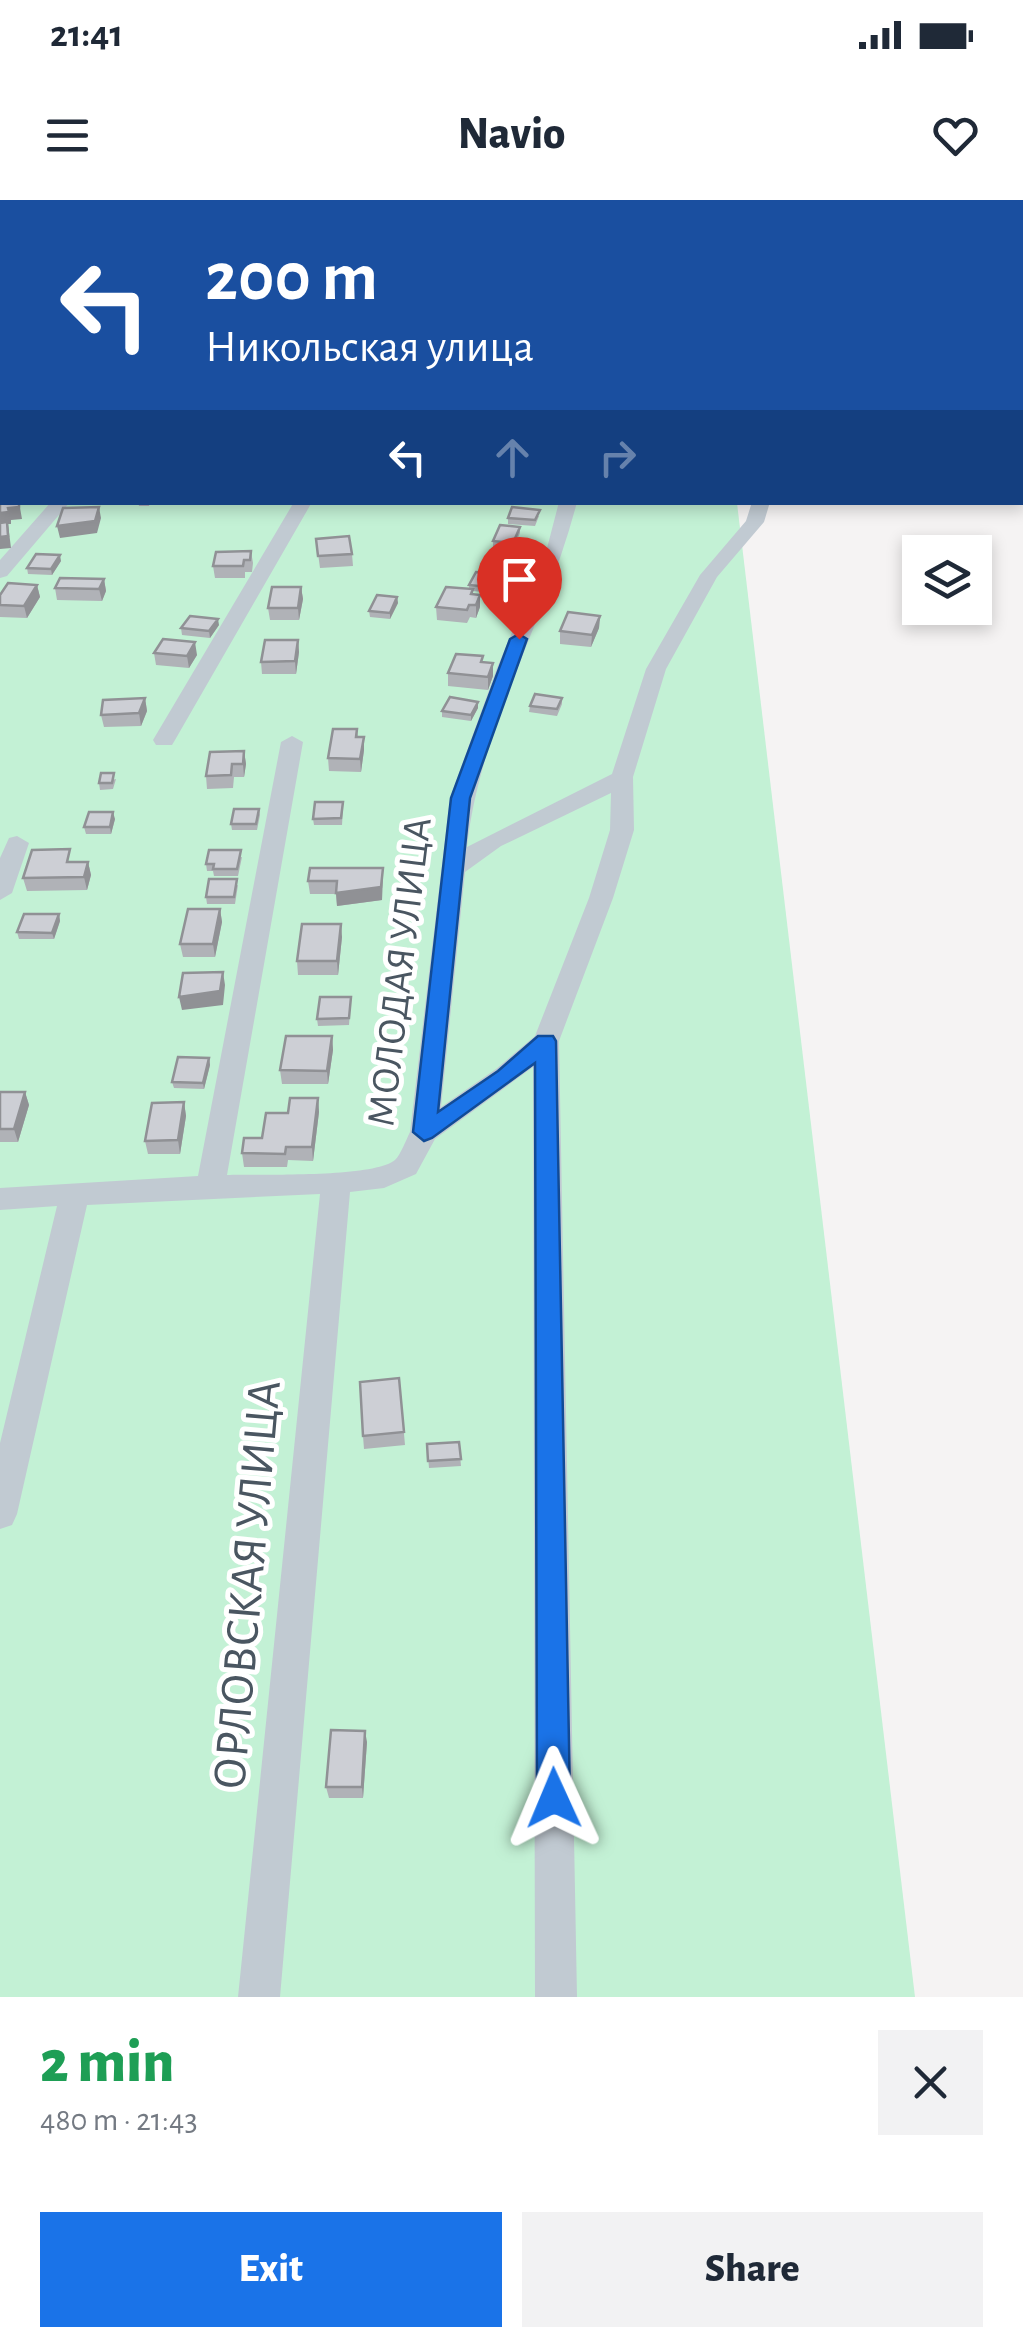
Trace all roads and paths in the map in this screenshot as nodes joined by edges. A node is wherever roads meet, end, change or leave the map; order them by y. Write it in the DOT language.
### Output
graph roads {
  1 [pos="58,505"];
  2 [pos="301,505"];
  3 [pos="567,505"];
  4 [pos="760,505"];
  5 [pos="0,572"];
  6 [pos="164,740"];
  7 [pos="292,742"];
  8 [pos="622,777"];
  9 [pos="17,843"];
  10 [pos="454,869"];
  11 [pos="0,893"];
  12 [pos="546,1041"];
  13 [pos="424,1132"];
  14 [pos="336,1183"];
  15 [pos="211,1186"];
  16 [pos="75,1193"];
  17 [pos="0,1200"];
  18 [pos="0,1514"];
  19 [pos="259,1997"];
  20 [pos="556,1997"];
  1 -- 5 [label="street"];
  2 -- 6 [label="street"];
  3 -- 10 [label="street, МОЛОДАЯ УЛИЦА"];
  4 -- 8 [label="street"];
  7 -- 15 [label="street"];
  8 -- 10 [label="street"];
  8 -- 12 [label="street"];
  9 -- 11 [label="street"];
  10 -- 13 [label="street, МОЛОДАЯ УЛИЦА"];
  12 -- 13 [label="street"];
  12 -- 20 [label="street"];
  13 -- 14 [label="street, МОЛОДАЯ УЛИЦА"];
  14 -- 15 [label="street"];
  14 -- 19 [label="street, ОРЛОВСКАЯ УЛИЦА"];
  15 -- 16 [label="street"];
  16 -- 17 [label="street"];
  16 -- 18 [label="street"];
}
